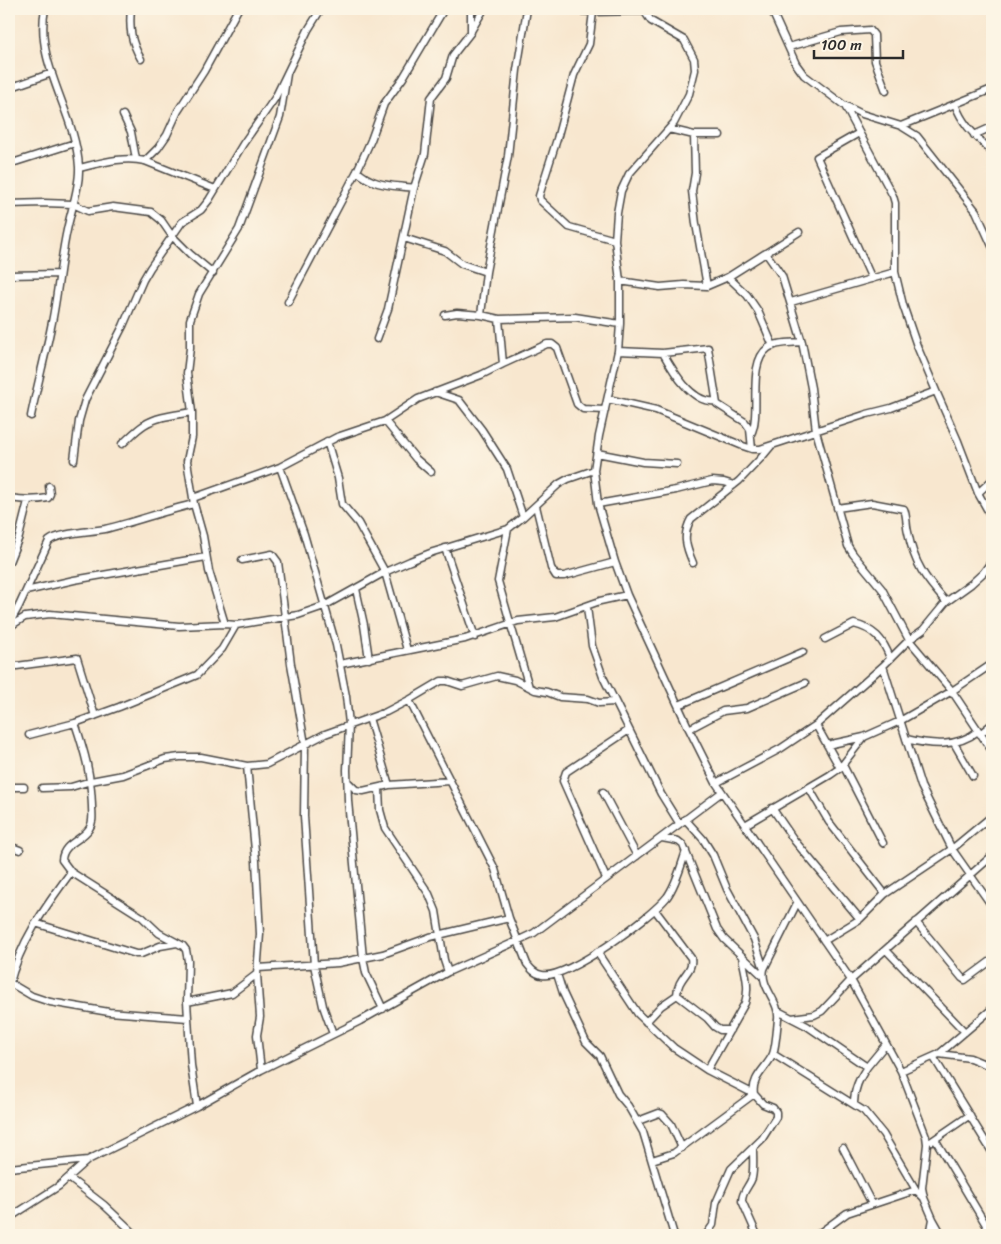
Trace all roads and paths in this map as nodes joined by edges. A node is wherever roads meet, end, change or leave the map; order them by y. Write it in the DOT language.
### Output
graph roads {
  1 [pos="45,9"];
  2 [pos="131,9"];
  3 [pos="238,9"];
  4 [pos="321,9"];
  5 [pos="444,9"];
  6 [pos="471,9"];
  7 [pos="484,9"];
  8 [pos="527,9"];
  9 [pos="552,9"];
  10 [pos="771,9"];
  11 [pos="643,10"];
  12 [pos="593,12"];
  13 [pos="471,32"];
  14 [pos="789,47"];
  15 [pos="142,59"];
  16 [pos="52,73"];
  17 [pos="287,74"];
  18 [pos="9,88"];
  19 [pos="992,90"];
  20 [pos="886,91"];
  21 [pos="955,104"];
  22 [pos="845,106"];
  23 [pos="123,115"];
  24 [pos="901,126"];
  25 [pos="992,127"];
  26 [pos="669,129"];
  27 [pos="860,133"];
  28 [pos="694,135"];
  29 [pos="720,135"];
  30 [pos="974,135"];
  31 [pos="75,143"];
  32 [pos="992,152"];
  33 [pos="136,159"];
  34 [pos="145,161"];
  35 [pos="9,164"];
  36 [pos="79,168"];
  37 [pos="357,171"];
  38 [pos="414,188"];
  39 [pos="215,189"];
  40 [pos="9,204"];
  41 [pos="73,204"];
  42 [pos="799,232"];
  43 [pos="172,236"];
  44 [pos="404,238"];
  45 [pos="615,240"];
  46 [pos="992,246"];
  47 [pos="766,253"];
  48 [pos="213,272"];
  49 [pos="486,272"];
  50 [pos="895,272"];
  51 [pos="59,274"];
  52 [pos="9,275"];
  53 [pos="728,277"];
  54 [pos="872,279"];
  55 [pos="620,281"];
  56 [pos="707,286"];
  57 [pos="288,302"];
  58 [pos="791,302"];
  59 [pos="445,315"];
  60 [pos="481,315"];
  61 [pos="499,319"];
  62 [pos="620,324"];
  63 [pos="377,339"];
  64 [pos="802,342"];
  65 [pos="773,346"];
  66 [pos="618,351"];
  67 [pos="663,354"];
  68 [pos="503,364"];
  69 [pos="936,391"];
  70 [pos="435,392"];
  71 [pos="608,399"];
  72 [pos="715,401"];
  73 [pos="605,410"];
  74 [pos="192,412"];
  75 [pos="31,416"];
  76 [pos="385,421"];
  77 [pos="816,431"];
  78 [pos="751,434"];
  79 [pos="328,441"];
  80 [pos="122,444"];
  81 [pos="771,446"];
  82 [pos="752,449"];
  83 [pos="596,453"];
  84 [pos="74,460"];
  85 [pos="677,464"];
  86 [pos="280,467"];
  87 [pos="594,470"];
  88 [pos="432,472"];
  89 [pos="992,480"];
  90 [pos="49,486"];
  91 [pos="734,486"];
  92 [pos="978,493"];
  93 [pos="9,498"];
  94 [pos="28,501"];
  95 [pos="193,501"];
  96 [pos="598,504"];
  97 [pos="536,506"];
  98 [pos="837,508"];
  99 [pos="523,517"];
  100 [pos="992,518"];
  101 [pos="508,528"];
  102 [pos="445,548"];
  103 [pos="206,557"];
  104 [pos="242,560"];
  105 [pos="992,561"];
  106 [pos="9,562"];
  107 [pos="616,562"];
  108 [pos="693,563"];
  109 [pos="385,572"];
  110 [pos="356,589"];
  111 [pos="26,591"];
  112 [pos="628,595"];
  113 [pos="946,602"];
  114 [pos="324,606"];
  115 [pos="587,607"];
  116 [pos="286,618"];
  117 [pos="225,624"];
  118 [pos="509,624"];
  119 [pos="236,625"];
  120 [pos="475,637"];
  121 [pos="825,640"];
  122 [pos="909,640"];
  123 [pos="407,650"];
  124 [pos="803,652"];
  125 [pos="890,658"];
  126 [pos="369,659"];
  127 [pos="340,664"];
  128 [pos="992,664"];
  129 [pos="883,666"];
  130 [pos="9,667"];
  131 [pos="805,683"];
  132 [pos="529,687"];
  133 [pos="952,691"];
  134 [pos="409,700"];
  135 [pos="614,702"];
  136 [pos="679,705"];
  137 [pos="95,716"];
  138 [pos="369,718"];
  139 [pos="900,721"];
  140 [pos="74,723"];
  141 [pos="349,724"];
  142 [pos="992,724"];
  143 [pos="816,725"];
  144 [pos="689,729"];
  145 [pos="629,730"];
  146 [pos="979,732"];
  147 [pos="29,735"];
  148 [pos="864,737"];
  149 [pos="906,739"];
  150 [pos="954,743"];
  151 [pos="305,744"];
  152 [pos="827,745"];
  153 [pos="992,751"];
  154 [pos="247,766"];
  155 [pos="841,766"];
  156 [pos="973,776"];
  157 [pos="450,780"];
  158 [pos="91,781"];
  159 [pos="348,782"];
  160 [pos="716,783"];
  161 [pos="389,785"];
  162 [pos="9,787"];
  163 [pos="24,787"];
  164 [pos="42,788"];
  165 [pos="379,788"];
  166 [pos="809,788"];
  167 [pos="603,792"];
  168 [pos="722,792"];
  169 [pos="772,808"];
  170 [pos="992,816"];
  171 [pos="682,821"];
  172 [pos="745,825"];
  173 [pos="662,838"];
  174 [pos="883,843"];
  175 [pos="9,846"];
  176 [pos="952,849"];
  177 [pos="20,850"];
  178 [pos="686,851"];
  179 [pos="637,856"];
  180 [pos="992,856"];
  181 [pos="71,872"];
  182 [pos="969,875"];
  183 [pos="606,878"];
  184 [pos="885,894"];
  185 [pos="797,903"];
  186 [pos="992,906"];
  187 [pos="655,910"];
  188 [pos="509,918"];
  189 [pos="860,919"];
  190 [pos="916,922"];
  191 [pos="35,923"];
  192 [pos="440,935"];
  193 [pos="517,942"];
  194 [pos="824,942"];
  195 [pos="177,943"];
  196 [pos="886,950"];
  197 [pos="597,952"];
  198 [pos="742,956"];
  199 [pos="363,958"];
  200 [pos="992,960"];
  201 [pos="314,965"];
  202 [pos="258,971"];
  203 [pos="448,972"];
  204 [pos="763,972"];
  205 [pos="557,974"];
  206 [pos="851,980"];
  207 [pos="9,985"];
  208 [pos="677,995"];
  209 [pos="187,1002"];
  210 [pos="383,1009"];
  211 [pos="992,1009"];
  212 [pos="778,1011"];
  213 [pos="188,1018"];
  214 [pos="792,1018"];
  215 [pos="646,1022"];
  216 [pos="730,1030"];
  217 [pos="965,1032"];
  218 [pos="333,1034"];
  219 [pos="886,1044"];
  220 [pos="773,1054"];
  221 [pos="936,1056"];
  222 [pos="866,1067"];
  223 [pos="992,1067"];
  224 [pos="261,1070"];
  225 [pos="708,1070"];
  226 [pos="901,1071"];
  227 [pos="754,1094"];
  228 [pos="854,1103"];
  229 [pos="197,1106"];
  230 [pos="970,1115"];
  231 [pos="638,1121"];
  232 [pos="935,1139"];
  233 [pos="927,1144"];
  234 [pos="682,1148"];
  235 [pos="843,1148"];
  236 [pos="753,1149"];
  237 [pos="992,1152"];
  238 [pos="88,1160"];
  239 [pos="652,1160"];
  240 [pos="9,1168"];
  241 [pos="69,1178"];
  242 [pos="916,1190"];
  243 [pos="924,1198"];
  244 [pos="872,1204"];
  245 [pos="9,1218"];
  246 [pos="933,1219"];
  247 [pos="136,1235"];
  248 [pos="674,1235"];
  249 [pos="706,1235"];
  250 [pos="757,1235"];
  251 [pos="817,1235"];
  252 [pos="930,1235"];
  253 [pos="942,1235"];
  254 [pos="992,1235"];
  1 -- 16 [label="street"];
  2 -- 15 [label="street"];
  3 -- 34 [label="street"];
  4 -- 17 [label="street"];
  5 -- 37 [label="street"];
  6 -- 13 [label="street"];
  7 -- 13 [label="street"];
  8 -- 49 [label="street"];
  9 -- 12 [label="street"];
  10 -- 14 [label="street"];
  11 -- 12 [label="street"];
  11 -- 26 [label="street"];
  12 -- 45 [label="street"];
  13 -- 38 [label="street"];
  14 -- 20 [label="street"];
  14 -- 22 [label="street"];
  16 -- 18 [label="street"];
  16 -- 31 [label="street"];
  17 -- 39 [label="street"];
  17 -- 48 [label="street"];
  19 -- 21 [label="street"];
  21 -- 24 [label="street"];
  21 -- 30 [label="street"];
  22 -- 24 [label="street"];
  22 -- 27 [label="street"];
  23 -- 33 [label="street"];
  24 -- 46 [label="street"];
  25 -- 30 [label="street"];
  26 -- 28 [label="street"];
  26 -- 45 [label="street"];
  27 -- 50 [label="street"];
  27 -- 54 [label="street"];
  28 -- 29 [label="street"];
  28 -- 56 [label="street"];
  30 -- 32 [label="street"];
  31 -- 35 [label="street"];
  31 -- 36 [label="street"];
  33 -- 34 [label="street"];
  33 -- 36 [label="street"];
  34 -- 39 [label="street"];
  36 -- 41 [label="street"];
  37 -- 38 [label="street"];
  37 -- 57 [label="street"];
  38 -- 44 [label="street"];
  39 -- 43 [label="street"];
  40 -- 41 [label="street"];
  41 -- 43 [label="street"];
  41 -- 51 [label="street"];
  42 -- 47 [label="street"];
  43 -- 48 [label="street"];
  43 -- 84 [label="street"];
  44 -- 49 [label="street"];
  44 -- 63 [label="street"];
  45 -- 55 [label="street"];
  47 -- 53 [label="street"];
  47 -- 58 [label="street"];
  48 -- 74 [label="street"];
  49 -- 60 [label="street"];
  50 -- 54 [label="street"];
  50 -- 69 [label="street"];
  51 -- 52 [label="street"];
  51 -- 75 [label="street"];
  53 -- 56 [label="street"];
  53 -- 65 [label="street"];
  54 -- 58 [label="street"];
  55 -- 56 [label="street"];
  55 -- 62 [label="street"];
  58 -- 64 [label="street"];
  59 -- 60 [label="street"];
  60 -- 61 [label="street"];
  61 -- 62 [label="street"];
  61 -- 68 [label="street"];
  62 -- 66 [label="street"];
  64 -- 65 [label="street"];
  64 -- 77 [label="street"];
  65 -- 78 [label="street"];
  66 -- 67 [label="street"];
  66 -- 71 [label="street"];
  67 -- 72 [label="street"];
  67 -- 72 [label="street"];
  68 -- 70 [label="street"];
  68 -- 73 [label="street"];
  69 -- 77 [label="street"];
  69 -- 92 [label="street"];
  70 -- 76 [label="street"];
  70 -- 99 [label="street"];
  71 -- 73 [label="street"];
  71 -- 82 [label="street"];
  72 -- 78 [label="street"];
  73 -- 83 [label="street"];
  74 -- 80 [label="street"];
  74 -- 95 [label="street"];
  76 -- 79 [label="street"];
  76 -- 88 [label="street"];
  77 -- 81 [label="street"];
  77 -- 98 [label="street"];
  78 -- 82 [label="street"];
  79 -- 86 [label="street"];
  79 -- 109 [label="street"];
  81 -- 82 [label="street"];
  81 -- 91 [label="street"];
  83 -- 85 [label="street"];
  83 -- 87 [label="street"];
  86 -- 95 [label="street"];
  86 -- 114 [label="street"];
  87 -- 96 [label="street"];
  87 -- 97 [label="street"];
  89 -- 92 [label="street"];
  90 -- 94 [label="street"];
  91 -- 96 [label="street"];
  91 -- 108 [label="street"];
  92 -- 100 [label="street"];
  93 -- 94 [label="street"];
  94 -- 106 [label="street"];
  95 -- 103 [label="street"];
  95 -- 111 [label="street"];
  96 -- 107 [label="street"];
  97 -- 99 [label="street"];
  97 -- 107 [label="street"];
  98 -- 113 [label="street"];
  98 -- 122 [label="street"];
  99 -- 101 [label="street"];
  101 -- 102 [label="street"];
  101 -- 118 [label="street"];
  102 -- 109 [label="street"];
  102 -- 120 [label="street"];
  103 -- 111 [label="street"];
  103 -- 117 [label="street"];
  104 -- 116 [label="street"];
  105 -- 113 [label="street"];
  107 -- 112 [label="street"];
  109 -- 110 [label="street"];
  109 -- 123 [label="street"];
  110 -- 114 [label="street"];
  110 -- 126 [label="street"];
  111 -- 117 [label="street"];
  112 -- 115 [label="street"];
  112 -- 136 [label="street"];
  113 -- 122 [label="street"];
  114 -- 116 [label="street"];
  114 -- 127 [label="street"];
  115 -- 118 [label="street"];
  115 -- 135 [label="street"];
  116 -- 119 [label="street"];
  116 -- 151 [label="street"];
  117 -- 119 [label="street"];
  118 -- 120 [label="street"];
  118 -- 132 [label="street"];
  119 -- 137 [label="street"];
  120 -- 123 [label="street"];
  121 -- 125 [label="street"];
  122 -- 125 [label="street"];
  122 -- 133 [label="street"];
  123 -- 126 [label="street"];
  124 -- 136 [label="street"];
  125 -- 129 [label="street"];
  126 -- 127 [label="street"];
  127 -- 141 [label="street"];
  128 -- 133 [label="street"];
  129 -- 139 [label="street"];
  129 -- 143 [label="street"];
  130 -- 137 [label="street"];
  131 -- 144 [label="street"];
  132 -- 134 [label="street"];
  132 -- 135 [label="street"];
  133 -- 139 [label="street"];
  133 -- 146 [label="street"];
  134 -- 138 [label="street"];
  134 -- 157 [label="street"];
  135 -- 145 [label="street"];
  136 -- 144 [label="street"];
  137 -- 140 [label="street"];
  138 -- 141 [label="street"];
  138 -- 161 [label="street"];
  139 -- 148 [label="street"];
  139 -- 149 [label="street"];
  140 -- 147 [label="street"];
  140 -- 158 [label="street"];
  141 -- 151 [label="street"];
  141 -- 159 [label="street"];
  142 -- 146 [label="street"];
  143 -- 152 [label="street"];
  143 -- 160 [label="street"];
  144 -- 160 [label="street"];
  145 -- 171 [label="street"];
  145 -- 183 [label="street"];
  146 -- 150 [label="street"];
  146 -- 153 [label="street"];
  148 -- 152 [label="street"];
  148 -- 155 [label="street"];
  149 -- 150 [label="street"];
  149 -- 176 [label="street"];
  150 -- 156 [label="street"];
  151 -- 154 [label="street"];
  151 -- 201 [label="street"];
  152 -- 155 [label="street"];
  154 -- 158 [label="street"];
  154 -- 202 [label="street"];
  155 -- 166 [label="street"];
  155 -- 174 [label="street"];
  157 -- 161 [label="street"];
  157 -- 188 [label="street"];
  158 -- 164 [label="street"];
  158 -- 181 [label="street"];
  159 -- 165 [label="street"];
  159 -- 199 [label="street"];
  160 -- 168 [label="street"];
  161 -- 165 [label="street"];
  162 -- 163 [label="street"];
  165 -- 192 [label="street"];
  166 -- 169 [label="street"];
  166 -- 184 [label="street"];
  167 -- 179 [label="street"];
  168 -- 171 [label="street"];
  168 -- 172 [label="street"];
  169 -- 172 [label="street"];
  169 -- 189 [label="street"];
  170 -- 176 [label="street"];
  171 -- 173 [label="street"];
  171 -- 204 [label="street"];
  172 -- 185 [label="street"];
  173 -- 178 [label="street"];
  173 -- 179 [label="street"];
  175 -- 177 [label="street"];
  176 -- 182 [label="street"];
  176 -- 184 [label="street"];
  178 -- 187 [label="street"];
  178 -- 198 [label="street"];
  179 -- 183 [label="street"];
  180 -- 182 [label="street"];
  181 -- 191 [label="street"];
  181 -- 195 [label="street"];
  182 -- 186 [label="street"];
  182 -- 190 [label="street"];
  183 -- 193 [label="street"];
  184 -- 189 [label="street"];
  185 -- 194 [label="street"];
  185 -- 204 [label="street"];
  187 -- 197 [label="street"];
  187 -- 208 [label="street"];
  188 -- 192 [label="street"];
  188 -- 193 [label="street"];
  189 -- 194 [label="street"];
  190 -- 196 [label="street"];
  190 -- 200 [label="street"];
  191 -- 195 [label="street"];
  191 -- 207 [label="street"];
  192 -- 199 [label="street"];
  192 -- 203 [label="street"];
  193 -- 203 [label="street"];
  193 -- 205 [label="street"];
  194 -- 206 [label="street"];
  195 -- 209 [label="street"];
  196 -- 206 [label="street"];
  196 -- 217 [label="street"];
  197 -- 205 [label="street"];
  197 -- 215 [label="street"];
  198 -- 204 [label="street"];
  198 -- 216 [label="street"];
  199 -- 201 [label="street"];
  199 -- 210 [label="street"];
  201 -- 202 [label="street"];
  201 -- 218 [label="street"];
  202 -- 209 [label="street"];
  202 -- 224 [label="street"];
  203 -- 210 [label="street"];
  204 -- 212 [label="street"];
  205 -- 231 [label="street"];
  206 -- 214 [label="street"];
  206 -- 219 [label="street"];
  207 -- 213 [label="street"];
  208 -- 215 [label="street"];
  208 -- 216 [label="street"];
  209 -- 213 [label="street"];
  210 -- 218 [label="street"];
  211 -- 217 [label="street"];
  212 -- 214 [label="street"];
  212 -- 220 [label="street"];
  213 -- 229 [label="street"];
  214 -- 222 [label="street"];
  215 -- 225 [label="street"];
  216 -- 225 [label="street"];
  217 -- 221 [label="street"];
  218 -- 224 [label="street"];
  219 -- 222 [label="street"];
  219 -- 226 [label="street"];
  220 -- 227 [label="street"];
  220 -- 228 [label="street"];
  221 -- 223 [label="street"];
  221 -- 226 [label="street"];
  221 -- 230 [label="street"];
  222 -- 228 [label="street"];
  224 -- 229 [label="street"];
  225 -- 227 [label="street"];
  226 -- 233 [label="street"];
  227 -- 234 [label="street"];
  227 -- 236 [label="street"];
  228 -- 242 [label="street"];
  229 -- 238 [label="street"];
  230 -- 232 [label="street"];
  230 -- 237 [label="street"];
  231 -- 234 [label="street"];
  231 -- 239 [label="street"];
  232 -- 233 [label="street"];
  232 -- 254 [label="street"];
  233 -- 243 [label="street"];
  234 -- 239 [label="street"];
  235 -- 244 [label="street"];
  236 -- 249 [label="street"];
  236 -- 250 [label="street"];
  238 -- 240 [label="street"];
  238 -- 241 [label="street"];
  239 -- 248 [label="street"];
  241 -- 245 [label="street"];
  241 -- 247 [label="street"];
  242 -- 243 [label="street"];
  242 -- 244 [label="street"];
  243 -- 246 [label="street"];
  244 -- 251 [label="street"];
  246 -- 252 [label="street"];
  246 -- 253 [label="street"];
}
